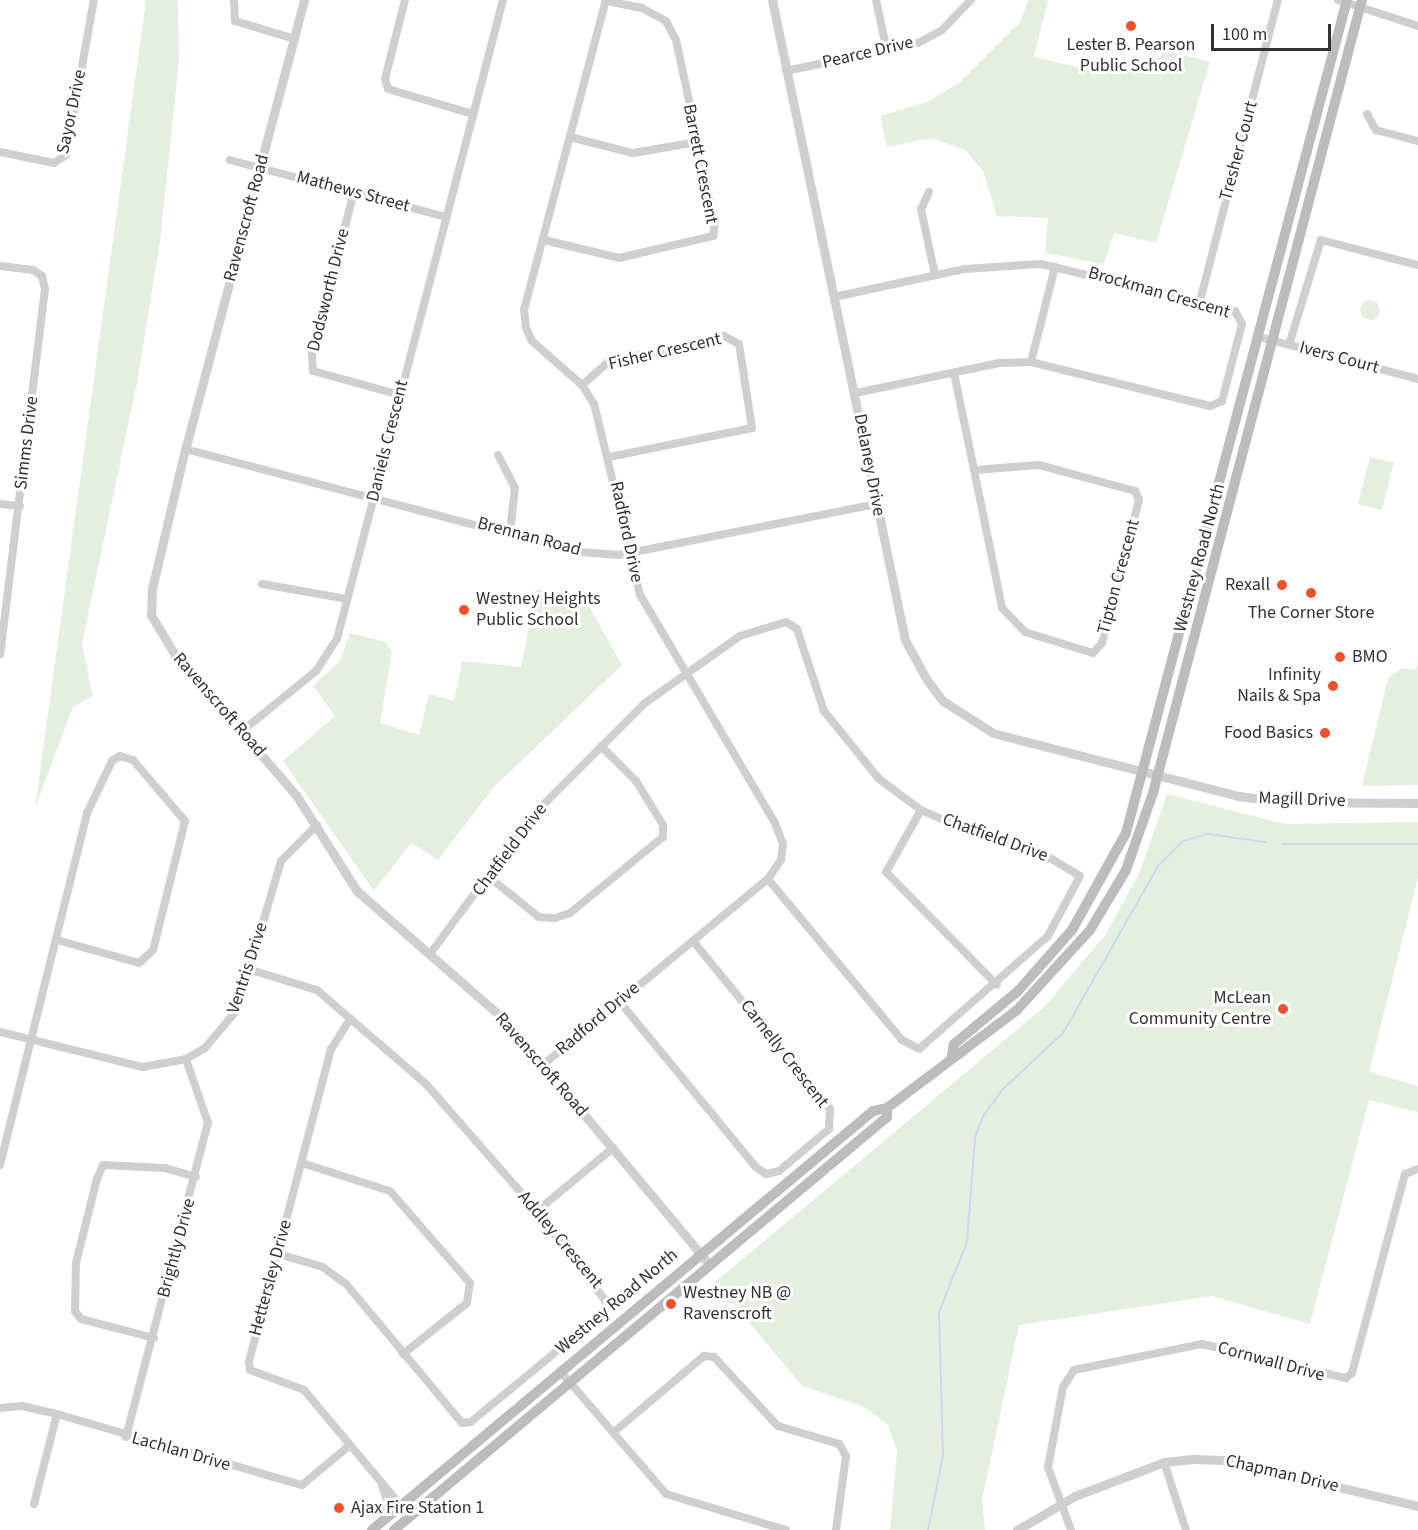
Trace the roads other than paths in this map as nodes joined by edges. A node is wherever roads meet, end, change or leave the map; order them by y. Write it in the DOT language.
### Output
graph roads {
  1 [pos="94,0"];
  2 [pos="234,0"];
  3 [pos="304,0"];
  4 [pos="405,0"];
  5 [pos="503,0"];
  6 [pos="606,0"];
  7 [pos="772,0"];
  8 [pos="876,0"];
  9 [pos="971,0"];
  10 [pos="1278,0"];
  11 [pos="1351,2"];
  12 [pos="1418,26"];
  13 [pos="295,39"];
  14 [pos="887,51"];
  15 [pos="786,71"];
  16 [pos="473,114"];
  17 [pos="1367,114"];
  18 [pos="570,137"];
  19 [pos="1418,141"];
  20 [pos="697,142"];
  21 [pos="0,152"];
  22 [pos="230,160"];
  23 [pos="260,168"];
  24 [pos="354,192"];
  25 [pos="928,192"];
  26 [pos="446,217"];
  27 [pos="544,240"];
  28 [pos="1418,265"];
  29 [pos="0,266"];
  30 [pos="1055,267"];
  31 [pos="935,275"];
  32 [pos="834,297"];
  33 [pos="1200,301"];
  34 [pos="1259,337"];
  35 [pos="1273,340"];
  36 [pos="1289,345"];
  37 [pos="1031,362"];
  38 [pos="954,373"];
  39 [pos="1418,379"];
  40 [pos="582,385"];
  41 [pos="855,393"];
  42 [pos="400,395"];
  43 [pos="185,449"];
  44 [pos="498,454"];
  45 [pos="610,458"];
  46 [pos="974,470"];
  47 [pos="374,497"];
  48 [pos="0,504"];
  49 [pos="876,504"];
  50 [pos="20,506"];
  51 [pos="510,531"];
  52 [pos="630,554"];
  53 [pos="262,584"];
  54 [pos="347,600"];
  55 [pos="0,654"];
  56 [pos="687,674"];
  57 [pos="242,731"];
  58 [pos="601,746"];
  59 [pos="1151,774"];
  60 [pos="1418,803"];
  61 [pos="921,810"];
  62 [pos="317,825"];
  63 [pos="489,877"];
  64 [pos="768,879"];
  65 [pos="57,940"];
  66 [pos="693,941"];
  67 [pos="430,954"];
  68 [pos="251,970"];
  69 [pos="997,985"];
  70 [pos="619,1001"];
  71 [pos="351,1019"];
  72 [pos="0,1032"];
  73 [pos="33,1041"];
  74 [pos="952,1055"];
  75 [pos="186,1059"];
  76 [pos="544,1064"];
  77 [pos="887,1108"];
  78 [pos="613,1148"];
  79 [pos="302,1163"];
  80 [pos="0,1165"];
  81 [pos="1418,1169"];
  82 [pos="196,1177"];
  83 [pos="537,1211"];
  84 [pos="278,1254"];
  85 [pos="700,1254"];
  86 [pos="710,1265"];
  87 [pos="154,1338"];
  88 [pos="404,1354"];
  89 [pos="560,1371"];
  90 [pos="569,1382"];
  91 [pos="0,1408"];
  92 [pos="57,1414"];
  93 [pos="506,1416"];
  94 [pos="515,1426"];
  95 [pos="614,1432"];
  96 [pos="126,1437"];
  97 [pos="350,1445"];
  98 [pos="1164,1462"];
  99 [pos="380,1482"];
  100 [pos="402,1502"];
  101 [pos="1059,1503"];
  102 [pos="34,1504"];
  103 [pos="1418,1506"];
  104 [pos="409,1515"];
  105 [pos="382,1520"];
  106 [pos="372,1530"];
  107 [pos="394,1530"];
  108 [pos="786,1530"];
  109 [pos="836,1530"];
  110 [pos="1017,1530"];
  111 [pos="1071,1530"];
  112 [pos="1186,1530"];
  1 -- 21 [label="street, Sayor Drive"];
  2 -- 13 [label="street"];
  3 -- 13 [label="street, Ravenscroft Road"];
  4 -- 16 [label="street"];
  5 -- 16 [label="street, Daniels Crescent"];
  6 -- 18 [label="street, Radford Drive"];
  6 -- 20 [label="street, Barrett Crescent"];
  7 -- 15 [label="street, Delaney Drive"];
  8 -- 14 [label="street"];
  9 -- 14 [label="street, Pearce Drive"];
  10 -- 33 [label="street, Tresher Court"];
  11 -- 12 [label="street"];
  11 -- 34 [label="main road, Westney Road North"];
  11 -- 35 [label="main road, Westney Road North"];
  13 -- 23 [label="street, Ravenscroft Road"];
  14 -- 15 [label="street, Pearce Drive"];
  15 -- 32 [label="street, Delaney Drive"];
  16 -- 26 [label="street, Daniels Crescent"];
  17 -- 19 [label="street"];
  18 -- 20 [label="street"];
  18 -- 27 [label="street, Radford Drive"];
  20 -- 27 [label="street, Barrett Crescent"];
  22 -- 23 [label="street, Mathews Street"];
  23 -- 24 [label="street, Mathews Street"];
  23 -- 43 [label="street, Ravenscroft Road"];
  24 -- 26 [label="street, Mathews Street"];
  24 -- 42 [label="street, Dodsworth Drive"];
  25 -- 31 [label="street"];
  26 -- 42 [label="street, Daniels Crescent"];
  27 -- 40 [label="street, Radford Drive"];
  28 -- 36 [label="street"];
  29 -- 50 [label="street, Simms Drive"];
  30 -- 31 [label="street, Brockman Crescent"];
  30 -- 33 [label="street, Brockman Crescent"];
  30 -- 37 [label="street"];
  31 -- 32 [label="street, Brockman Crescent"];
  32 -- 41 [label="street, Delaney Drive"];
  33 -- 37 [label="street, Brockman Crescent"];
  34 -- 35 [label="street, Ivers Court"];
  34 -- 59 [label="main road, Westney Road North"];
  35 -- 36 [label="street, Ivers Court"];
  35 -- 59 [label="main road, Westney Road North"];
  36 -- 39 [label="street, Ivers Court"];
  37 -- 38 [label="street, Brockman Crescent"];
  38 -- 41 [label="street, Brockman Crescent"];
  38 -- 46 [label="street, Tipton Crescent"];
  40 -- 45 [label="street, Radford Drive"];
  40 -- 45 [label="street, Fisher Crescent"];
  41 -- 49 [label="street, Delaney Drive"];
  42 -- 47 [label="street, Daniels Crescent"];
  43 -- 47 [label="street, Brennan Road"];
  43 -- 57 [label="street, Ravenscroft Road"];
  44 -- 51 [label="street"];
  45 -- 52 [label="street, Radford Drive"];
  46 -- 46 [label="street, Tipton Crescent"];
  47 -- 51 [label="street, Brennan Road"];
  47 -- 54 [label="street, Daniels Crescent"];
  48 -- 50 [label="street"];
  49 -- 52 [label="street, Brennan Road"];
  49 -- 59 [label="street, Delaney Drive"];
  50 -- 55 [label="street, Simms Drive"];
  51 -- 52 [label="street, Brennan Road"];
  52 -- 56 [label="street, Radford Drive"];
  53 -- 54 [label="street"];
  54 -- 57 [label="street, Daniels Crescent"];
  56 -- 58 [label="street, Chatfield Drive"];
  56 -- 61 [label="street, Chatfield Drive"];
  56 -- 64 [label="street, Radford Drive"];
  57 -- 62 [label="street, Ravenscroft Road"];
  58 -- 63 [label="street, Chatfield Drive"];
  58 -- 63 [label="street"];
  59 -- 60 [label="street, Magill Drive"];
  59 -- 74 [label="main road, Westney Road North"];
  59 -- 74 [label="main road, Westney Road North"];
  61 -- 69 [label="street"];
  61 -- 69 [label="street, Chatfield Drive"];
  62 -- 67 [label="street, Ravenscroft Road"];
  62 -- 68 [label="street, Ventris Drive"];
  63 -- 67 [label="street, Chatfield Drive"];
  64 -- 66 [label="street, Radford Drive"];
  64 -- 69 [label="street, Chatfield Drive"];
  65 -- 65 [label="street"];
  65 -- 73 [label="street"];
  66 -- 70 [label="street, Radford Drive"];
  66 -- 70 [label="street, Carnelly Crescent"];
  67 -- 76 [label="street, Ravenscroft Road"];
  68 -- 71 [label="street, Addley Crescent"];
  68 -- 75 [label="street, Ventris Drive"];
  70 -- 76 [label="street, Radford Drive"];
  71 -- 79 [label="street, Hettersley Drive"];
  71 -- 83 [label="street, Addley Crescent"];
  72 -- 73 [label="street, Ventris Drive"];
  73 -- 75 [label="street, Ventris Drive"];
  73 -- 80 [label="street"];
  74 -- 77 [label="main road, Westney Road North"];
  75 -- 82 [label="street, Brightly Drive"];
  76 -- 78 [label="street, Ravenscroft Road"];
  77 -- 85 [label="main road, Westney Road North"];
  77 -- 86 [label="main road, Westney Road North"];
  78 -- 83 [label="street"];
  78 -- 85 [label="street, Ravenscroft Road"];
  79 -- 84 [label="street, Hettersley Drive"];
  79 -- 88 [label="street"];
  81 -- 101 [label="street, Cornwall Drive"];
  82 -- 87 [label="street, Brightly Drive"];
  82 -- 87 [label="street"];
  83 -- 88 [label="street, Addley Crescent"];
  84 -- 88 [label="street, Addley Crescent"];
  84 -- 97 [label="street, Hettersley Drive"];
  85 -- 86 [label="street, Ravenscroft Road"];
  85 -- 89 [label="main road, Westney Road North"];
  86 -- 90 [label="main road, Westney Road North"];
  87 -- 96 [label="street, Brightly Drive"];
  89 -- 90 [label="street"];
  89 -- 93 [label="main road, Westney Road North"];
  90 -- 94 [label="main road, Westney Road North"];
  90 -- 95 [label="street"];
  91 -- 92 [label="street, Lachlan Drive"];
  92 -- 96 [label="street, Lachlan Drive"];
  92 -- 102 [label="street"];
  93 -- 94 [label="main road"];
  93 -- 100 [label="main road, Westney Road North"];
  94 -- 104 [label="main road, Westney Road North"];
  95 -- 108 [label="street"];
  95 -- 109 [label="street"];
  96 -- 97 [label="street, Lachlan Drive"];
  97 -- 99 [label="street, Hettersley Drive"];
  98 -- 101 [label="street, Chapman Drive"];
  98 -- 103 [label="street, Chapman Drive"];
  98 -- 112 [label="street"];
  99 -- 100 [label="street, Hettersley Drive"];
  99 -- 105 [label="street"];
  100 -- 104 [label="street, Hettersley Drive"];
  100 -- 105 [label="main road, Westney Road North"];
  101 -- 110 [label="street, Chapman Drive"];
  101 -- 111 [label="street"];
  104 -- 107 [label="main road, Westney Road North"];
  105 -- 106 [label="main road, Westney Road North"];
}
